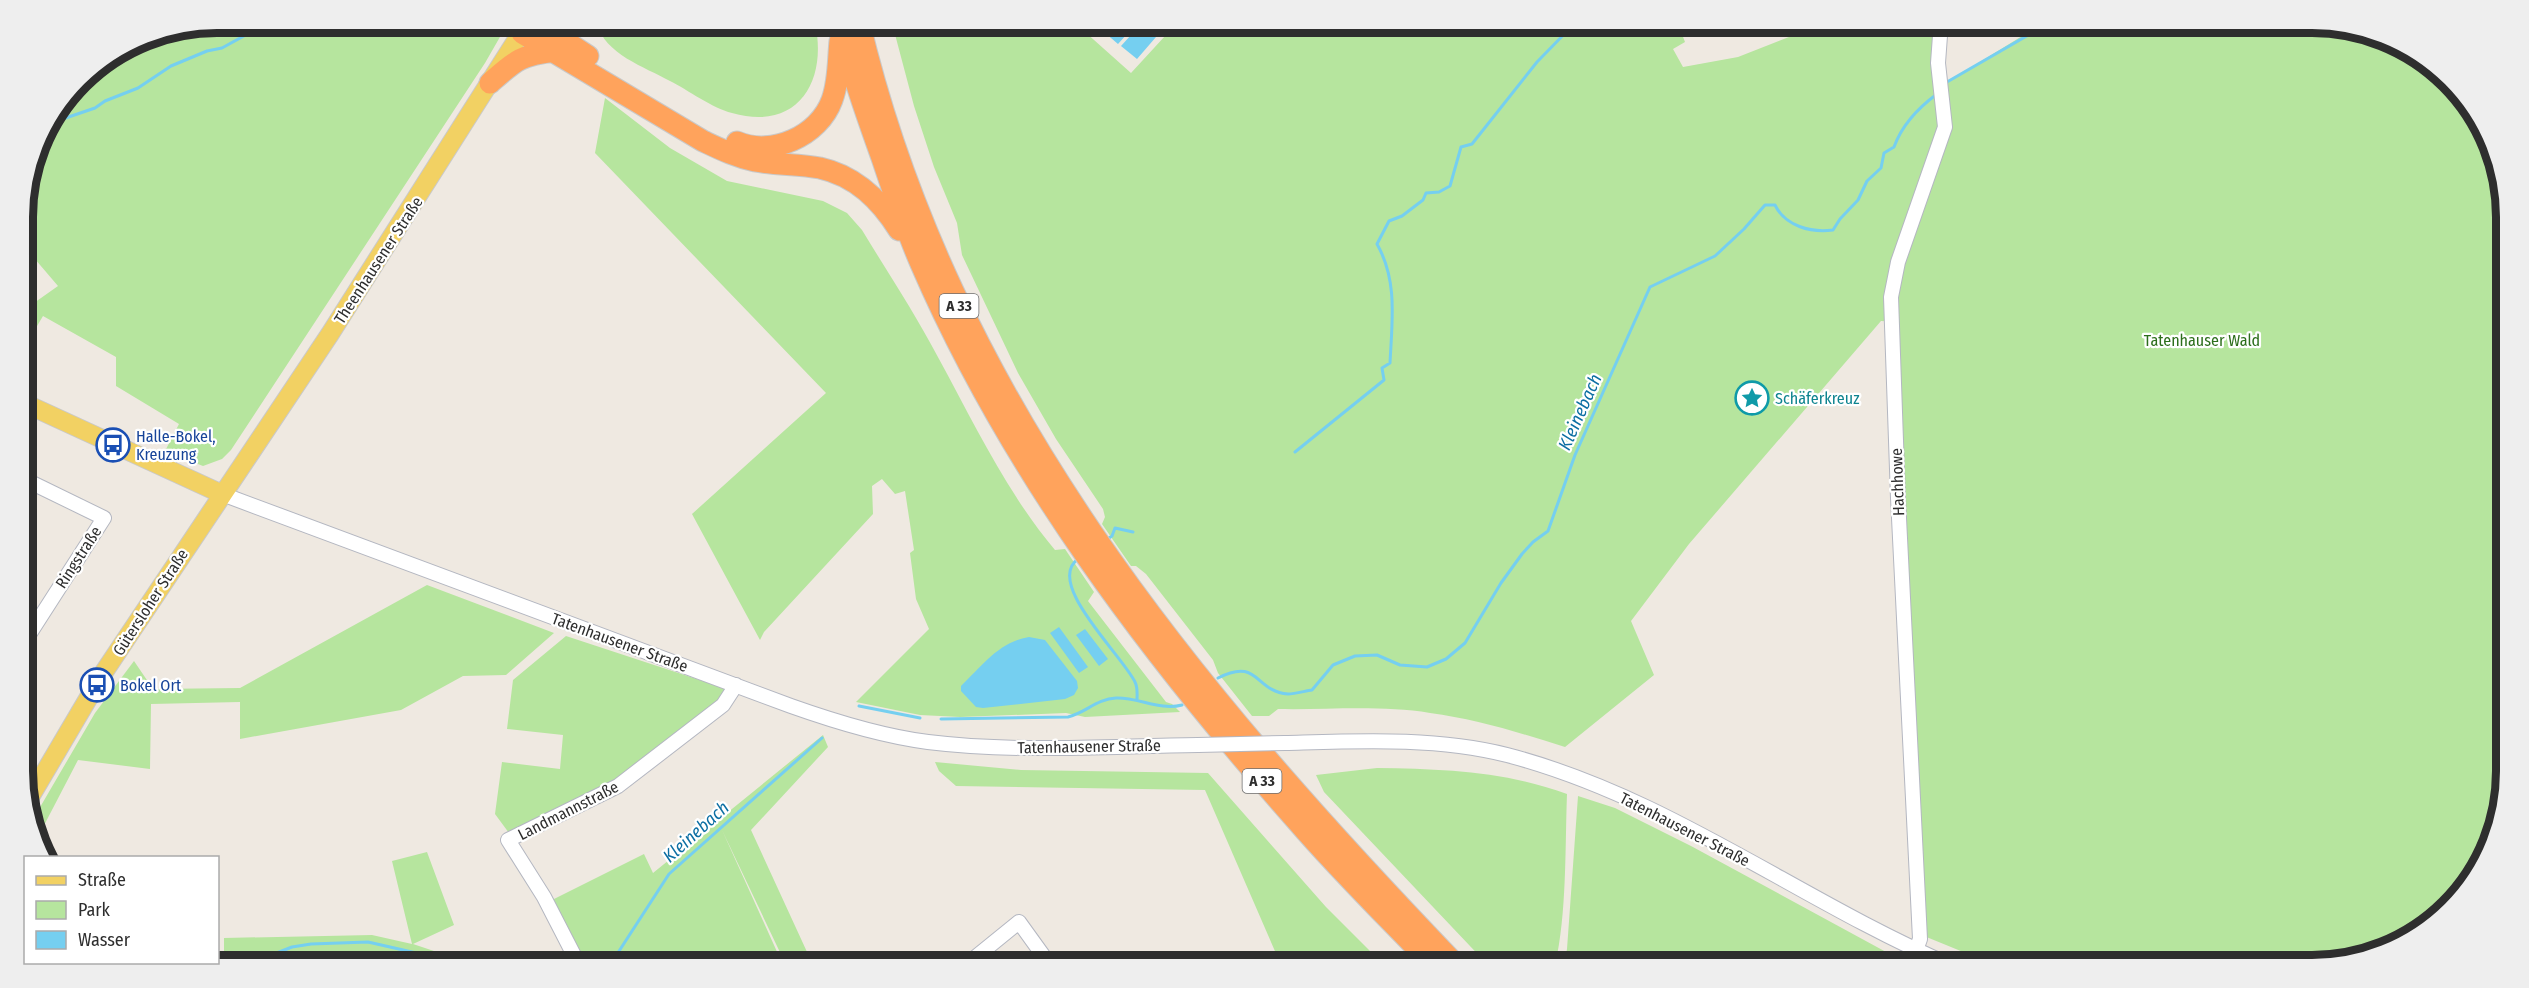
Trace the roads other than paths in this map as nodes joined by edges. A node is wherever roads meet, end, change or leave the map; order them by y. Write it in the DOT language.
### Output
graph roads {
  1 [pos="524,33"];
  2 [pos="536,33"];
  3 [pos="541,33"];
  4 [pos="845,33"];
  5 [pos="849,33"];
  6 [pos="852,33"];
  7 [pos="1940,33"];
  8 [pos="555,51"];
  9 [pos="490,83"];
  10 [pos="920,263"];
  11 [pos="33,407"];
  12 [pos="33,483"];
  13 [pos="222,494"];
  14 [pos="1082,534"];
  15 [pos="1113,580"];
  16 [pos="33,625"];
  17 [pos="736,685"];
  18 [pos="35,790"];
  19 [pos="1916,950"];
  20 [pos="574,955"];
  21 [pos="978,955"];
  22 [pos="1043,955"];
  23 [pos="1423,955"];
  24 [pos="1446,955"];
  25 [pos="1923,955"];
  1 -- 9 [label="main road, Theenhausener Straße"];
  2 -- 8 [label="highway"];
  3 -- 4 [label="highway"];
  5 -- 10 [label="highway, A 33"];
  6 -- 14 [label="highway, A 33"];
  7 -- 19 [label="street, Hachhowe"];
  8 -- 9 [label="highway"];
  8 -- 10 [label="highway"];
  9 -- 13 [label="main road, Theenhausener Straße"];
  10 -- 14 [label="highway, A 33"];
  11 -- 13 [label="main road"];
  12 -- 16 [label="street, Ringstraße"];
  13 -- 17 [label="street, Tatenhausener Straße"];
  13 -- 18 [label="main road, Gütersloher Straße"];
  14 -- 15 [label="highway, A 33"];
  15 -- 23 [label="highway, A 33"];
  15 -- 24 [label="highway, A 33"];
  17 -- 19 [label="street, Tatenhausener Straße, bridge"];
  17 -- 20 [label="street, Landmannstraße"];
  19 -- 25 [label="street, Tatenhausener Straße"];
  21 -- 22 [label="street"];
}
